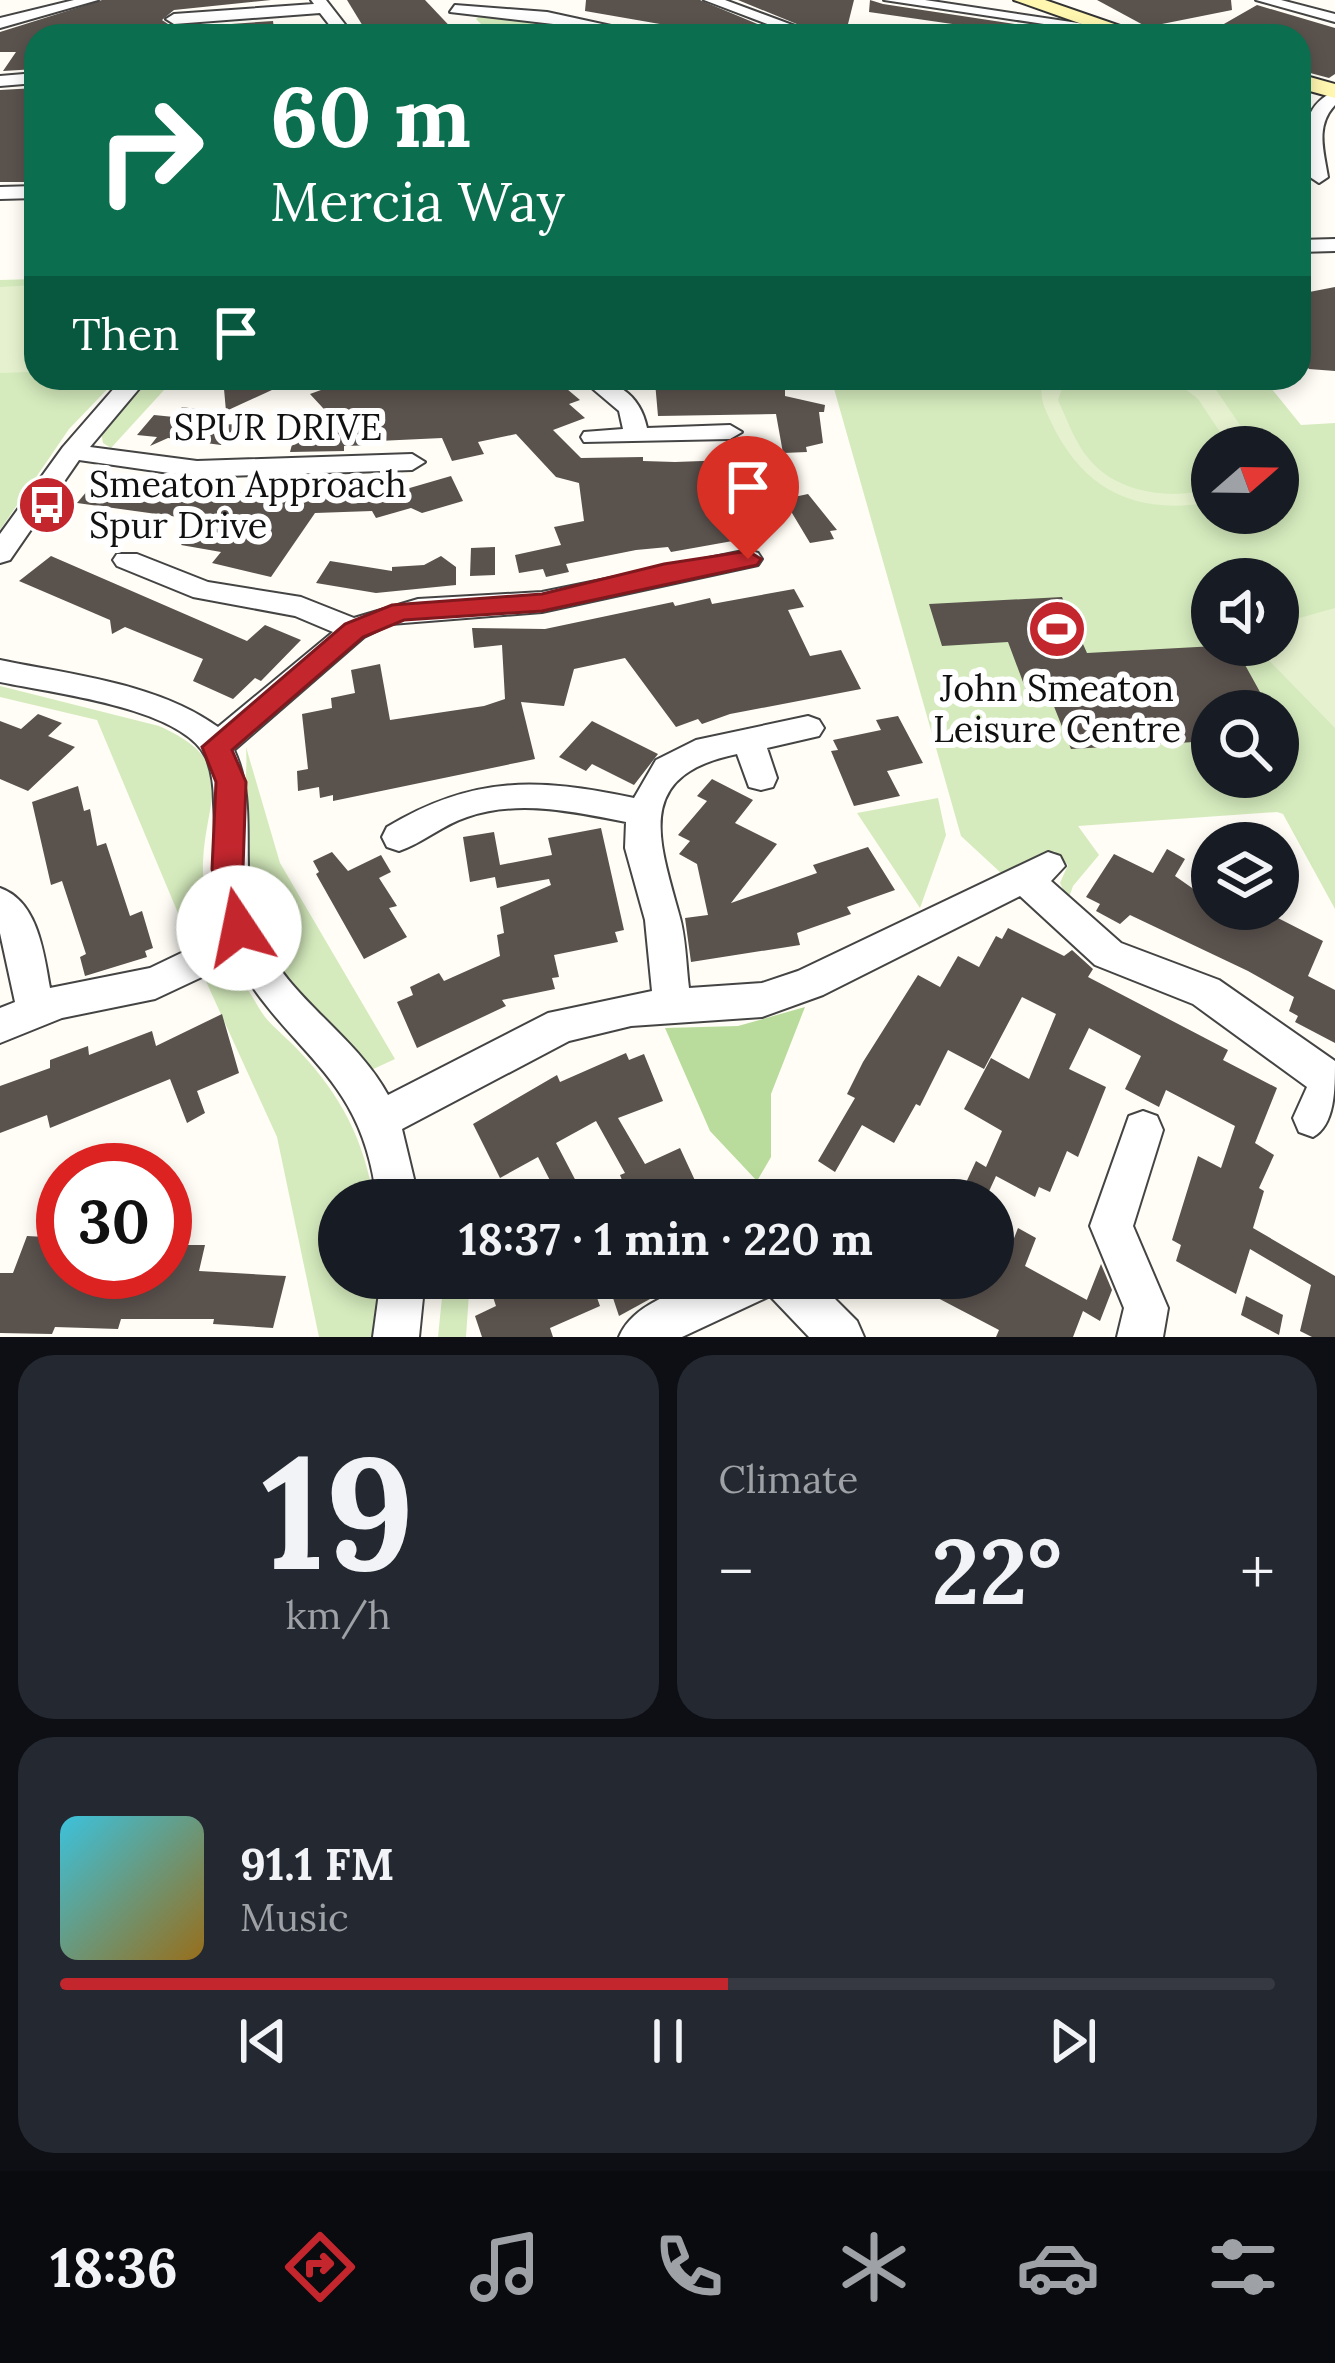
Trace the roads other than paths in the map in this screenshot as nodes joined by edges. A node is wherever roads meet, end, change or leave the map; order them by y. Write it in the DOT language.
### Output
graph roads {
  1 [pos="91,0"];
  2 [pos="711,0"];
  3 [pos="891,0"];
  4 [pos="1024,0"];
  5 [pos="1263,0"];
  6 [pos="321,4"];
  7 [pos="451,4"];
  8 [pos="1333,15"];
  9 [pos="174,19"];
  10 [pos="0,23"];
  11 [pos="588,24"];
  12 [pos="780,24"];
  13 [pos="1069,24"];
  14 [pos="1079,24"];
  15 [pos="1335,94"];
  16 [pos="1321,179"];
  17 [pos="126,390"];
  18 [pos="608,390"];
  19 [pos="730,432"];
  20 [pos="636,435"];
  21 [pos="593,437"];
  22 [pos="72,452"];
  23 [pos="412,462"];
  24 [pos="0,554"];
  25 [pos="748,559"];
  26 [pos="127,560"];
  27 [pos="354,630"];
  28 [pos="0,671"];
  29 [pos="808,728"];
  30 [pos="748,740"];
  31 [pos="216,747"];
  32 [pos="760,778"];
  33 [pos="644,813"];
  34 [pos="400,837"];
  35 [pos="0,903"];
  36 [pos="244,940"];
  37 [pos="673,1008"];
  38 [pos="35,1009"];
  39 [pos="0,1026"];
  40 [pos="1332,1081"];
  41 [pos="1313,1118"];
  42 [pos="379,1120"];
  43 [pos="1143,1130"];
  44 [pos="393,1179"];
  45 [pos="401,1299"];
  46 [pos="714,1299"];
  47 [pos="804,1299"];
  48 [pos="396,1337"];
  49 [pos="642,1337"];
  50 [pos="841,1337"];
  51 [pos="1140,1337"];
  1 -- 10 [label="street"];
  2 -- 12 [label="street"];
  3 -- 13 [label="street"];
  4 -- 14 [label="street"];
  5 -- 8 [label="street"];
  6 -- 9 [label="street"];
  7 -- 11 [label="street"];
  15 -- 16 [label="street"];
  17 -- 22 [label="street"];
  18 -- 20 [label="street"];
  19 -- 20 [label="street"];
  20 -- 21 [label="street"];
  22 -- 23 [label="street, SPUR DRIVE"];
  22 -- 24 [label="street"];
  25 -- 27 [label="street"];
  26 -- 27 [label="street"];
  27 -- 31 [label="street"];
  28 -- 31 [label="street"];
  29 -- 30 [label="street"];
  30 -- 32 [label="street"];
  30 -- 33 [label="street"];
  31 -- 36 [label="street"];
  33 -- 34 [label="street"];
  33 -- 37 [label="street"];
  35 -- 38 [label="street"];
  36 -- 38 [label="street"];
  36 -- 42 [label="street"];
  37 -- 40 [label="street"];
  37 -- 42 [label="street"];
  38 -- 39 [label="street"];
  40 -- 41 [label="street"];
  42 -- 44 [label="street"];
  43 -- 51 [label="street"];
  45 -- 48 [label="street"];
  46 -- 49 [label="street"];
  47 -- 50 [label="street"];
}
